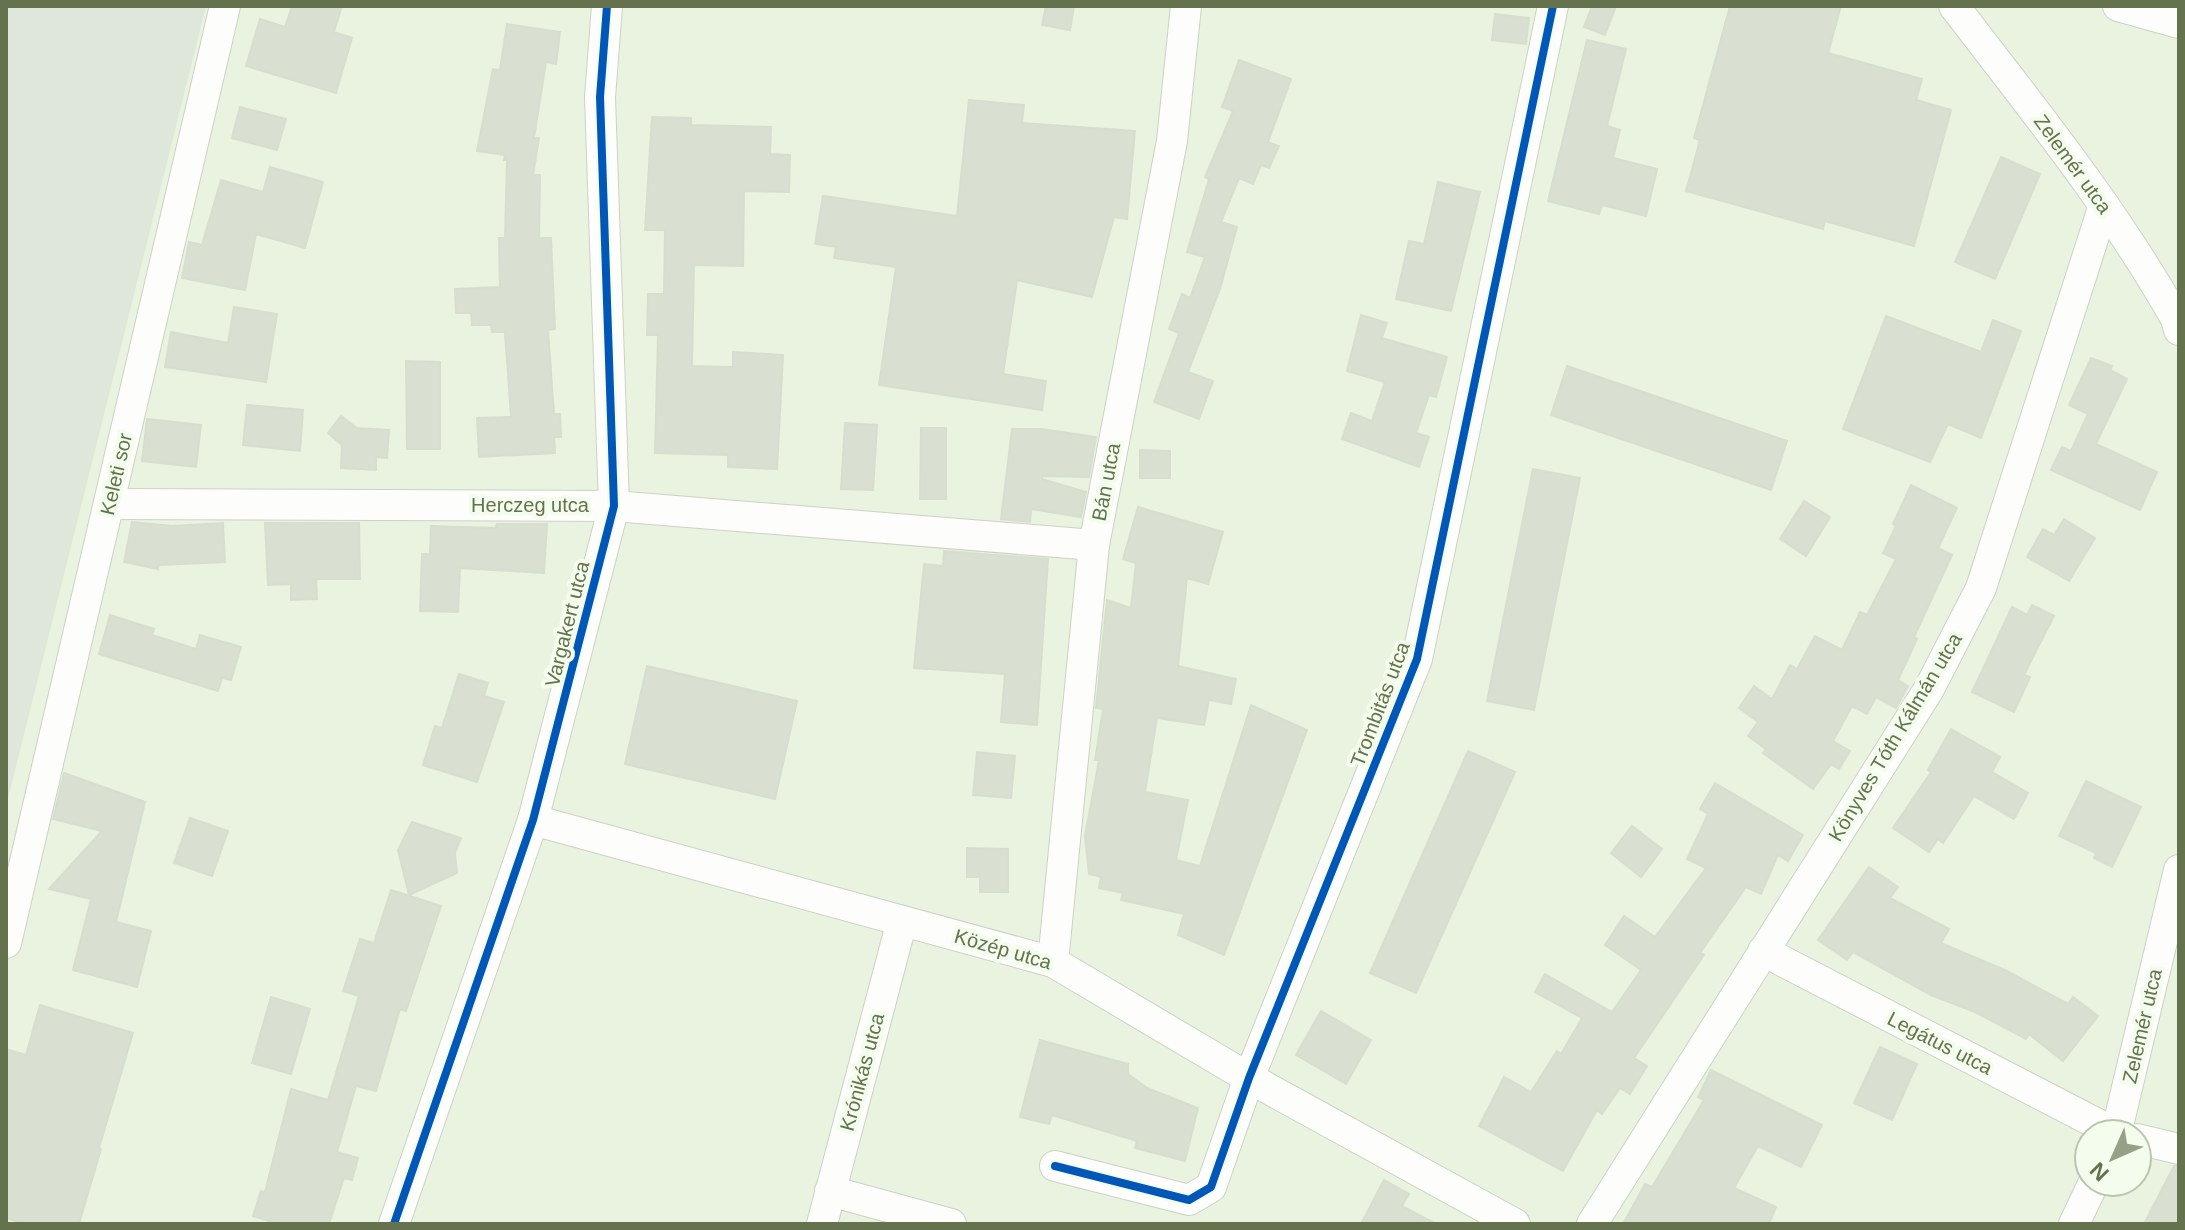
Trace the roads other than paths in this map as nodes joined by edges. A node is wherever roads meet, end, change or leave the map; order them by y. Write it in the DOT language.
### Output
graph roads {
  1 [pos="225,6"];
  2 [pos="607,6"];
  3 [pos="1186,6"];
  4 [pos="1553,6"];
  5 [pos="1954,6"];
  6 [pos="2118,6"];
  7 [pos="2179,23"];
  8 [pos="2104,205"];
  9 [pos="2179,330"];
  10 [pos="109,504"];
  11 [pos="614,506"];
  12 [pos="1094,545"];
  13 [pos="533,820"];
  14 [pos="2179,870"];
  15 [pos="902,921"];
  16 [pos="6,943"];
  17 [pos="1763,951"];
  18 [pos="1053,962"];
  19 [pos="1249,1078"];
  20 [pos="2085,1118"];
  21 [pos="2120,1118"];
  22 [pos="2153,1143"];
  23 [pos="2179,1149"];
  24 [pos="1055,1166"];
  25 [pos="830,1191"];
  26 [pos="2086,1198"];
  27 [pos="394,1224"];
  28 [pos="822,1224"];
  29 [pos="951,1224"];
  30 [pos="1515,1224"];
  31 [pos="1592,1224"];
  32 [pos="2074,1224"];
  1 -- 10 [label="street, Keleti sor"];
  2 -- 11 [label="street, Vargakert utca"];
  3 -- 12 [label="street, Bán utca"];
  4 -- 19 [label="street, Trombitás utca"];
  5 -- 8 [label="street, Zelemér utca"];
  6 -- 7 [label="street"];
  8 -- 9 [label="street, Zelemér utca"];
  8 -- 17 [label="street, Könyves Tóth Kálmán utca"];
  10 -- 11 [label="street, Herczeg utca"];
  10 -- 16 [label="street, Keleti sor"];
  11 -- 12 [label="street, Herczeg utca"];
  11 -- 13 [label="street, Vargakert utca"];
  12 -- 18 [label="street, Bán utca"];
  13 -- 15 [label="street, Közép utca"];
  13 -- 27 [label="street, Vargakert utca"];
  14 -- 21 [label="street, Zelemér utca"];
  15 -- 18 [label="street, Közép utca"];
  15 -- 25 [label="street, Krónikás utca"];
  17 -- 20 [label="street, Legátus utca"];
  17 -- 31 [label="street, Könyves Tóth Kálmán utca"];
  18 -- 19 [label="street, Közép utca"];
  19 -- 24 [label="street, Trombitás utca"];
  19 -- 30 [label="street, Közép utca"];
  22 -- 23 [label="street"];
  25 -- 28 [label="street, Krónikás utca"];
  25 -- 29 [label="street"];
  26 -- 32 [label="street"];
}
